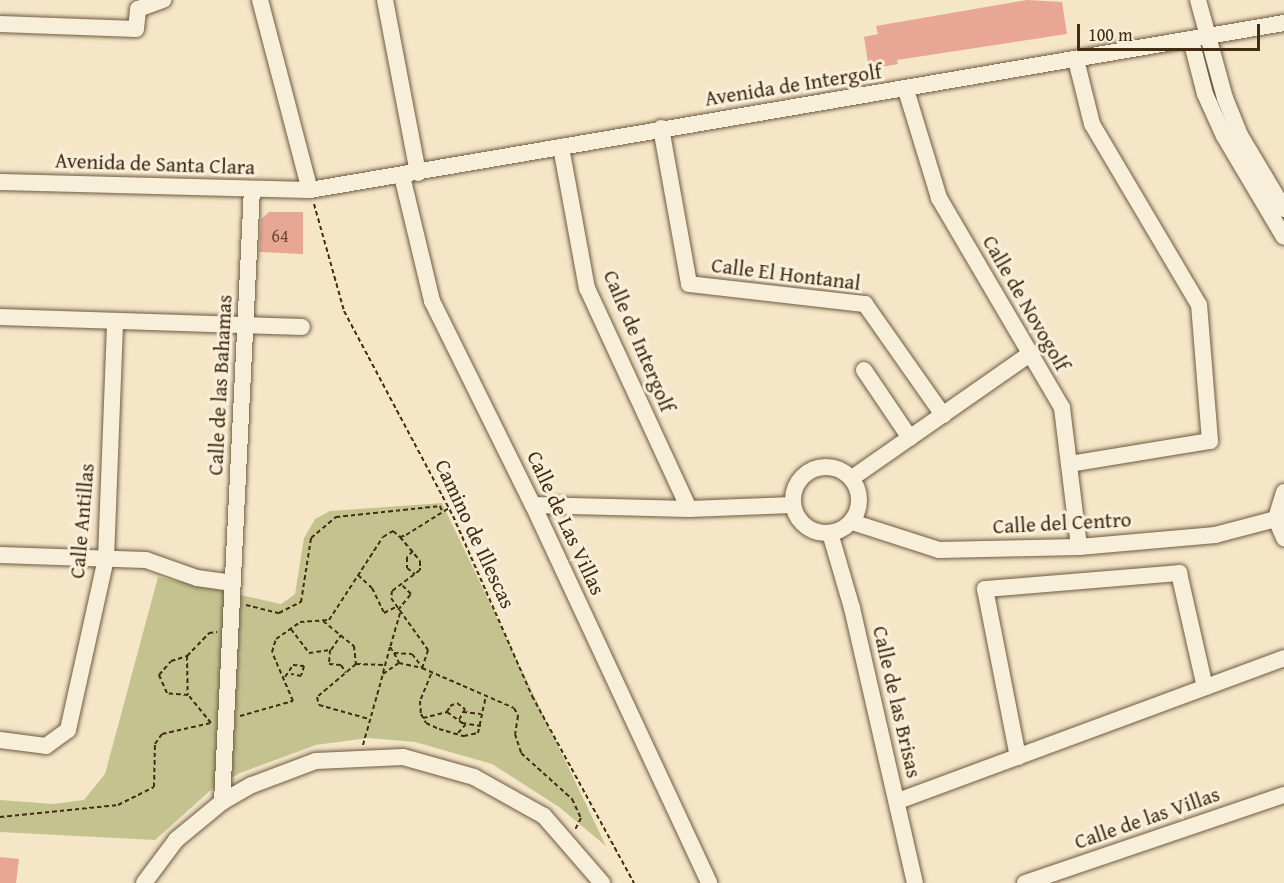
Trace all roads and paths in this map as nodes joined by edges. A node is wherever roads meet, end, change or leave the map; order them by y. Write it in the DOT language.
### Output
graph roads {
  1 [pos="163,0"];
  2 [pos="260,0"];
  3 [pos="385,0"];
  4 [pos="1197,0"];
  5 [pos="138,4"];
  6 [pos="1284,23"];
  7 [pos="0,24"];
  8 [pos="1198,39"];
  9 [pos="1076,60"];
  10 [pos="906,90"];
  11 [pos="662,128"];
  12 [pos="561,147"];
  13 [pos="410,174"];
  14 [pos="0,182"];
  15 [pos="252,189"];
  16 [pos="310,190"];
  17 [pos="1284,209"];
  18 [pos="1284,237"];
  19 [pos="0,317"];
  20 [pos="115,321"];
  21 [pos="245,325"];
  22 [pos="302,327"];
  23 [pos="1030,354"];
  24 [pos="864,370"];
  25 [pos="943,415"];
  26 [pos="910,438"];
  27 [pos="1069,464"];
  28 [pos="852,478"];
  29 [pos="1284,492"];
  30 [pos="533,504"];
  31 [pos="793,505"];
  32 [pos="449,508"];
  33 [pos="689,509"];
  34 [pos="1276,519"];
  35 [pos="852,522"];
  36 [pos="830,533"];
  37 [pos="400,537"];
  38 [pos="1284,538"];
  39 [pos="1079,547"];
  40 [pos="413,551"];
  41 [pos="0,555"];
  42 [pos="106,559"];
  43 [pos="416,574"];
  44 [pos="357,575"];
  45 [pos="233,583"];
  46 [pos="401,584"];
  47 [pos="232,602"];
  48 [pos="396,607"];
  49 [pos="399,612"];
  50 [pos="322,620"];
  51 [pos="291,628"];
  52 [pos="218,632"];
  53 [pos="341,635"];
  54 [pos="390,647"];
  55 [pos="330,650"];
  56 [pos="394,653"];
  57 [pos="187,656"];
  58 [pos="1284,658"];
  59 [pos="399,663"];
  60 [pos="357,664"];
  61 [pos="385,665"];
  62 [pos="422,668"];
  63 [pos="346,673"];
  64 [pos="291,674"];
  65 [pos="383,674"];
  66 [pos="432,674"];
  67 [pos="285,677"];
  68 [pos="1205,687"];
  69 [pos="188,695"];
  70 [pos="486,696"];
  71 [pos="447,712"];
  72 [pos="463,712"];
  73 [pos="482,714"];
  74 [pos="423,718"];
  75 [pos="369,719"];
  76 [pos="459,720"];
  77 [pos="219,721"];
  78 [pos="466,723"];
  79 [pos="481,726"];
  80 [pos="458,733"];
  81 [pos="0,740"];
  82 [pos="1018,757"];
  83 [pos="360,759"];
  84 [pos="1284,795"];
  85 [pos="898,801"];
  86 [pos="222,802"];
  87 [pos="0,817"];
  88 [pos="569,843"];
  89 [pos="144,883"];
  90 [pos="602,883"];
  91 [pos="634,883"];
  92 [pos="709,883"];
  93 [pos="915,883"];
  94 [pos="1025,883"];
  1 -- 5 [label="street"];
  2 -- 16 [label="street"];
  3 -- 13 [label="street, Calle de Las Villas"];
  4 -- 8 [label="street"];
  5 -- 7 [label="street"];
  6 -- 8 [label="street, Avenida de Intergolf"];
  8 -- 9 [label="street, Avenida de Intergolf"];
  8 -- 17 [label="street"];
  8 -- 18 [label="street"];
  9 -- 10 [label="street, Avenida de Intergolf"];
  9 -- 27 [label="street"];
  10 -- 11 [label="street, Avenida de Intergolf"];
  10 -- 23 [label="street, Calle de Novogolf"];
  11 -- 12 [label="street, Avenida de Intergolf"];
  11 -- 25 [label="street, Calle El Hontanal"];
  12 -- 13 [label="street, Avenida de Intergolf"];
  12 -- 33 [label="street, Calle de Intergolf"];
  13 -- 16 [label="street, Avenida de Intergolf"];
  13 -- 30 [label="street, Calle de Las Villas"];
  14 -- 15 [label="street, Avenida de Santa Clara"];
  15 -- 16 [label="street, Avenida de Santa Clara"];
  15 -- 21 [label="street, Calle de las Bahamas"];
  16 -- 32 [label="path, Camino de Illescas"];
  19 -- 20 [label="street"];
  20 -- 21 [label="street"];
  20 -- 42 [label="street, Calle Antillas"];
  21 -- 22 [label="street"];
  21 -- 45 [label="street, Calle de las Bahamas"];
  23 -- 25 [label="street"];
  23 -- 27 [label="street, Calle de Novogolf"];
  24 -- 26 [label="street"];
  25 -- 26 [label="street"];
  26 -- 28 [label="street"];
  27 -- 39 [label="street, Calle de Novogolf"];
  28 -- 31 [label="street"];
  28 -- 35 [label="street"];
  29 -- 34 [label="street"];
  30 -- 33 [label="street"];
  30 -- 92 [label="street, Calle de Las Villas"];
  31 -- 33 [label="street"];
  31 -- 36 [label="street"];
  32 -- 37 [label="path"];
  32 -- 47 [label="path"];
  32 -- 91 [label="path, Camino de Illescas"];
  34 -- 38 [label="street"];
  34 -- 39 [label="street, Calle del Centro"];
  35 -- 36 [label="street"];
  35 -- 39 [label="street, Calle del Centro"];
  36 -- 85 [label="street, Calle de las Brisas"];
  37 -- 40 [label="path"];
  37 -- 44 [label="path"];
  40 -- 43 [label="path"];
  40 -- 43 [label="path"];
  41 -- 42 [label="street"];
  42 -- 45 [label="street"];
  42 -- 81 [label="street, Calle Antillas"];
  43 -- 46 [label="path"];
  44 -- 48 [label="path"];
  44 -- 50 [label="path"];
  45 -- 47 [label="street, Calle de las Bahamas"];
  46 -- 48 [label="path"];
  46 -- 49 [label="path"];
  47 -- 77 [label="street, Calle de las Bahamas"];
  48 -- 49 [label="path"];
  49 -- 54 [label="path"];
  49 -- 62 [label="path"];
  50 -- 51 [label="path"];
  50 -- 53 [label="path"];
  51 -- 55 [label="path"];
  51 -- 67 [label="path"];
  52 -- 57 [label="path"];
  53 -- 55 [label="path"];
  53 -- 60 [label="path"];
  54 -- 56 [label="path"];
  54 -- 61 [label="path"];
  55 -- 63 [label="path"];
  56 -- 59 [label="path"];
  56 -- 62 [label="path"];
  57 -- 69 [label="path"];
  57 -- 69 [label="path"];
  58 -- 68 [label="street"];
  59 -- 62 [label="path"];
  59 -- 65 [label="path"];
  60 -- 61 [label="path"];
  60 -- 63 [label="path"];
  61 -- 65 [label="path"];
  62 -- 66 [label="path"];
  63 -- 75 [label="path"];
  64 -- 64 [label="path"];
  64 -- 67 [label="path"];
  65 -- 75 [label="path"];
  66 -- 70 [label="path"];
  66 -- 74 [label="path"];
  67 -- 77 [label="path"];
  68 -- 82 [label="street"];
  68 -- 82 [label="street"];
  69 -- 77 [label="path"];
  70 -- 73 [label="path"];
  70 -- 88 [label="path"];
  71 -- 72 [label="path"];
  71 -- 74 [label="path"];
  71 -- 76 [label="path"];
  72 -- 73 [label="path"];
  72 -- 76 [label="path"];
  73 -- 79 [label="path"];
  74 -- 80 [label="path"];
  75 -- 83 [label="path"];
  76 -- 78 [label="path"];
  77 -- 86 [label="street, Calle de las Bahamas"];
  77 -- 87 [label="path"];
  78 -- 79 [label="path"];
  78 -- 80 [label="path"];
  79 -- 80 [label="path"];
  82 -- 85 [label="street"];
  83 -- 86 [label="street"];
  83 -- 88 [label="street"];
  84 -- 94 [label="street, Calle de las Villas"];
  85 -- 93 [label="street, Calle de las Brisas"];
  86 -- 89 [label="street"];
  88 -- 90 [label="street"];
}
